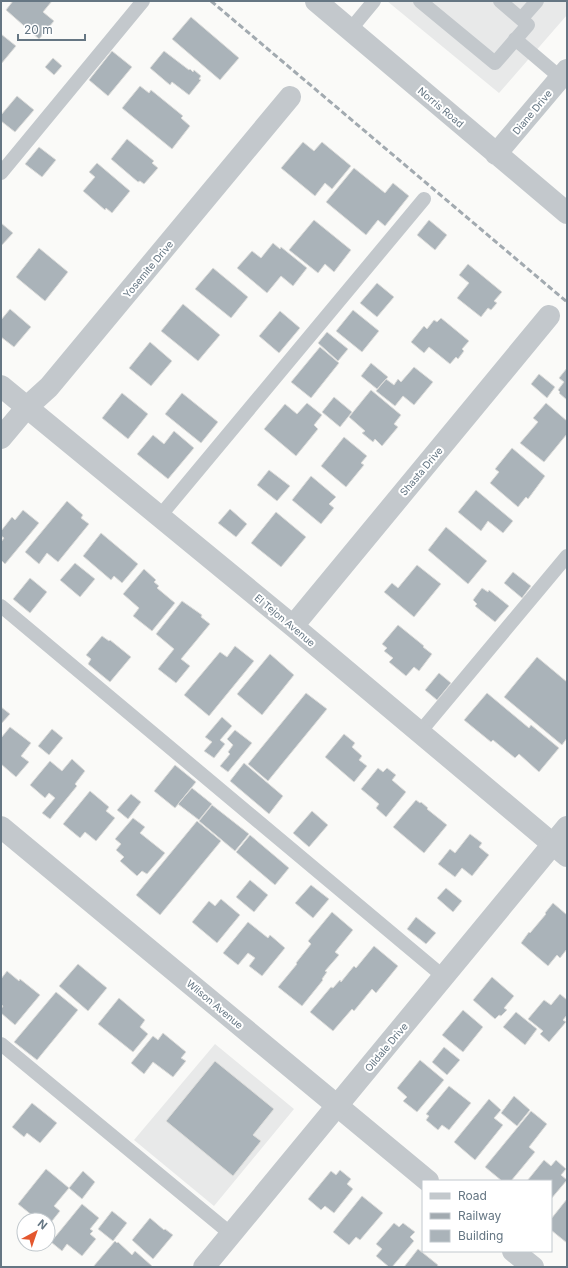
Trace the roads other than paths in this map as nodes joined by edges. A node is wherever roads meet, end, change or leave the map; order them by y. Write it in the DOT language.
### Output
graph roads {
  1 [pos="143,1"];
  2 [pos="316,1"];
  3 [pos="374,1"];
  4 [pos="420,1"];
  5 [pos="500,1"];
  6 [pos="536,1"];
  7 [pos="521,19"];
  8 [pos="350,30"];
  9 [pos="515,39"];
  10 [pos="564,74"];
  11 [pos="290,97"];
  12 [pos="496,154"];
  13 [pos="1,173"];
  14 [pos="424,199"];
  15 [pos="567,213"];
  16 [pos="550,316"];
  17 [pos="1,386"];
  18 [pos="27,407"];
  19 [pos="1,438"];
  20 [pos="160,516"];
  21 [pos="567,556"];
  22 [pos="1,606"];
  23 [pos="293,626"];
  24 [pos="420,732"];
  25 [pos="1,827"];
  26 [pos="567,827"];
  27 [pos="560,850"];
  28 [pos="444,977"];
  29 [pos="1,1044"];
  30 [pos="337,1106"];
  31 [pos="427,1180"];
  32 [pos="231,1234"];
  33 [pos="514,1252"];
  34 [pos="204,1267"];
  35 [pos="532,1267"];
  1 -- 13 [label="lane"];
  2 -- 8 [label="street, Norris Road"];
  3 -- 8 [label="lane"];
  4 -- 9 [label="lane"];
  5 -- 7 [label="lane"];
  6 -- 7 [label="lane"];
  7 -- 9 [label="lane"];
  8 -- 12 [label="street, Norris Road"];
  9 -- 10 [label="lane"];
  10 -- 12 [label="street, Diane Drive"];
  11 -- 18 [label="street, Yosemite Drive"];
  12 -- 15 [label="street, Norris Road"];
  14 -- 20 [label="lane"];
  16 -- 23 [label="street, Shasta Drive"];
  17 -- 18 [label="street, El Tejon Avenue"];
  18 -- 19 [label="street, Yosemite Drive"];
  18 -- 20 [label="street, El Tejon Avenue"];
  20 -- 23 [label="street, El Tejon Avenue"];
  21 -- 24 [label="lane"];
  22 -- 28 [label="lane"];
  23 -- 24 [label="street, El Tejon Avenue"];
  24 -- 27 [label="street, El Tejon Avenue"];
  25 -- 30 [label="street, Wilson Avenue"];
  26 -- 27 [label="street, Oildale Drive"];
  27 -- 28 [label="street, Oildale Drive"];
  28 -- 30 [label="street, Oildale Drive"];
  29 -- 32 [label="lane"];
  30 -- 31 [label="street, Wilson Avenue"];
  30 -- 32 [label="street, Oildale Drive"];
  32 -- 34 [label="street, Oildale Drive"];
  33 -- 35 [label="street"];
}
